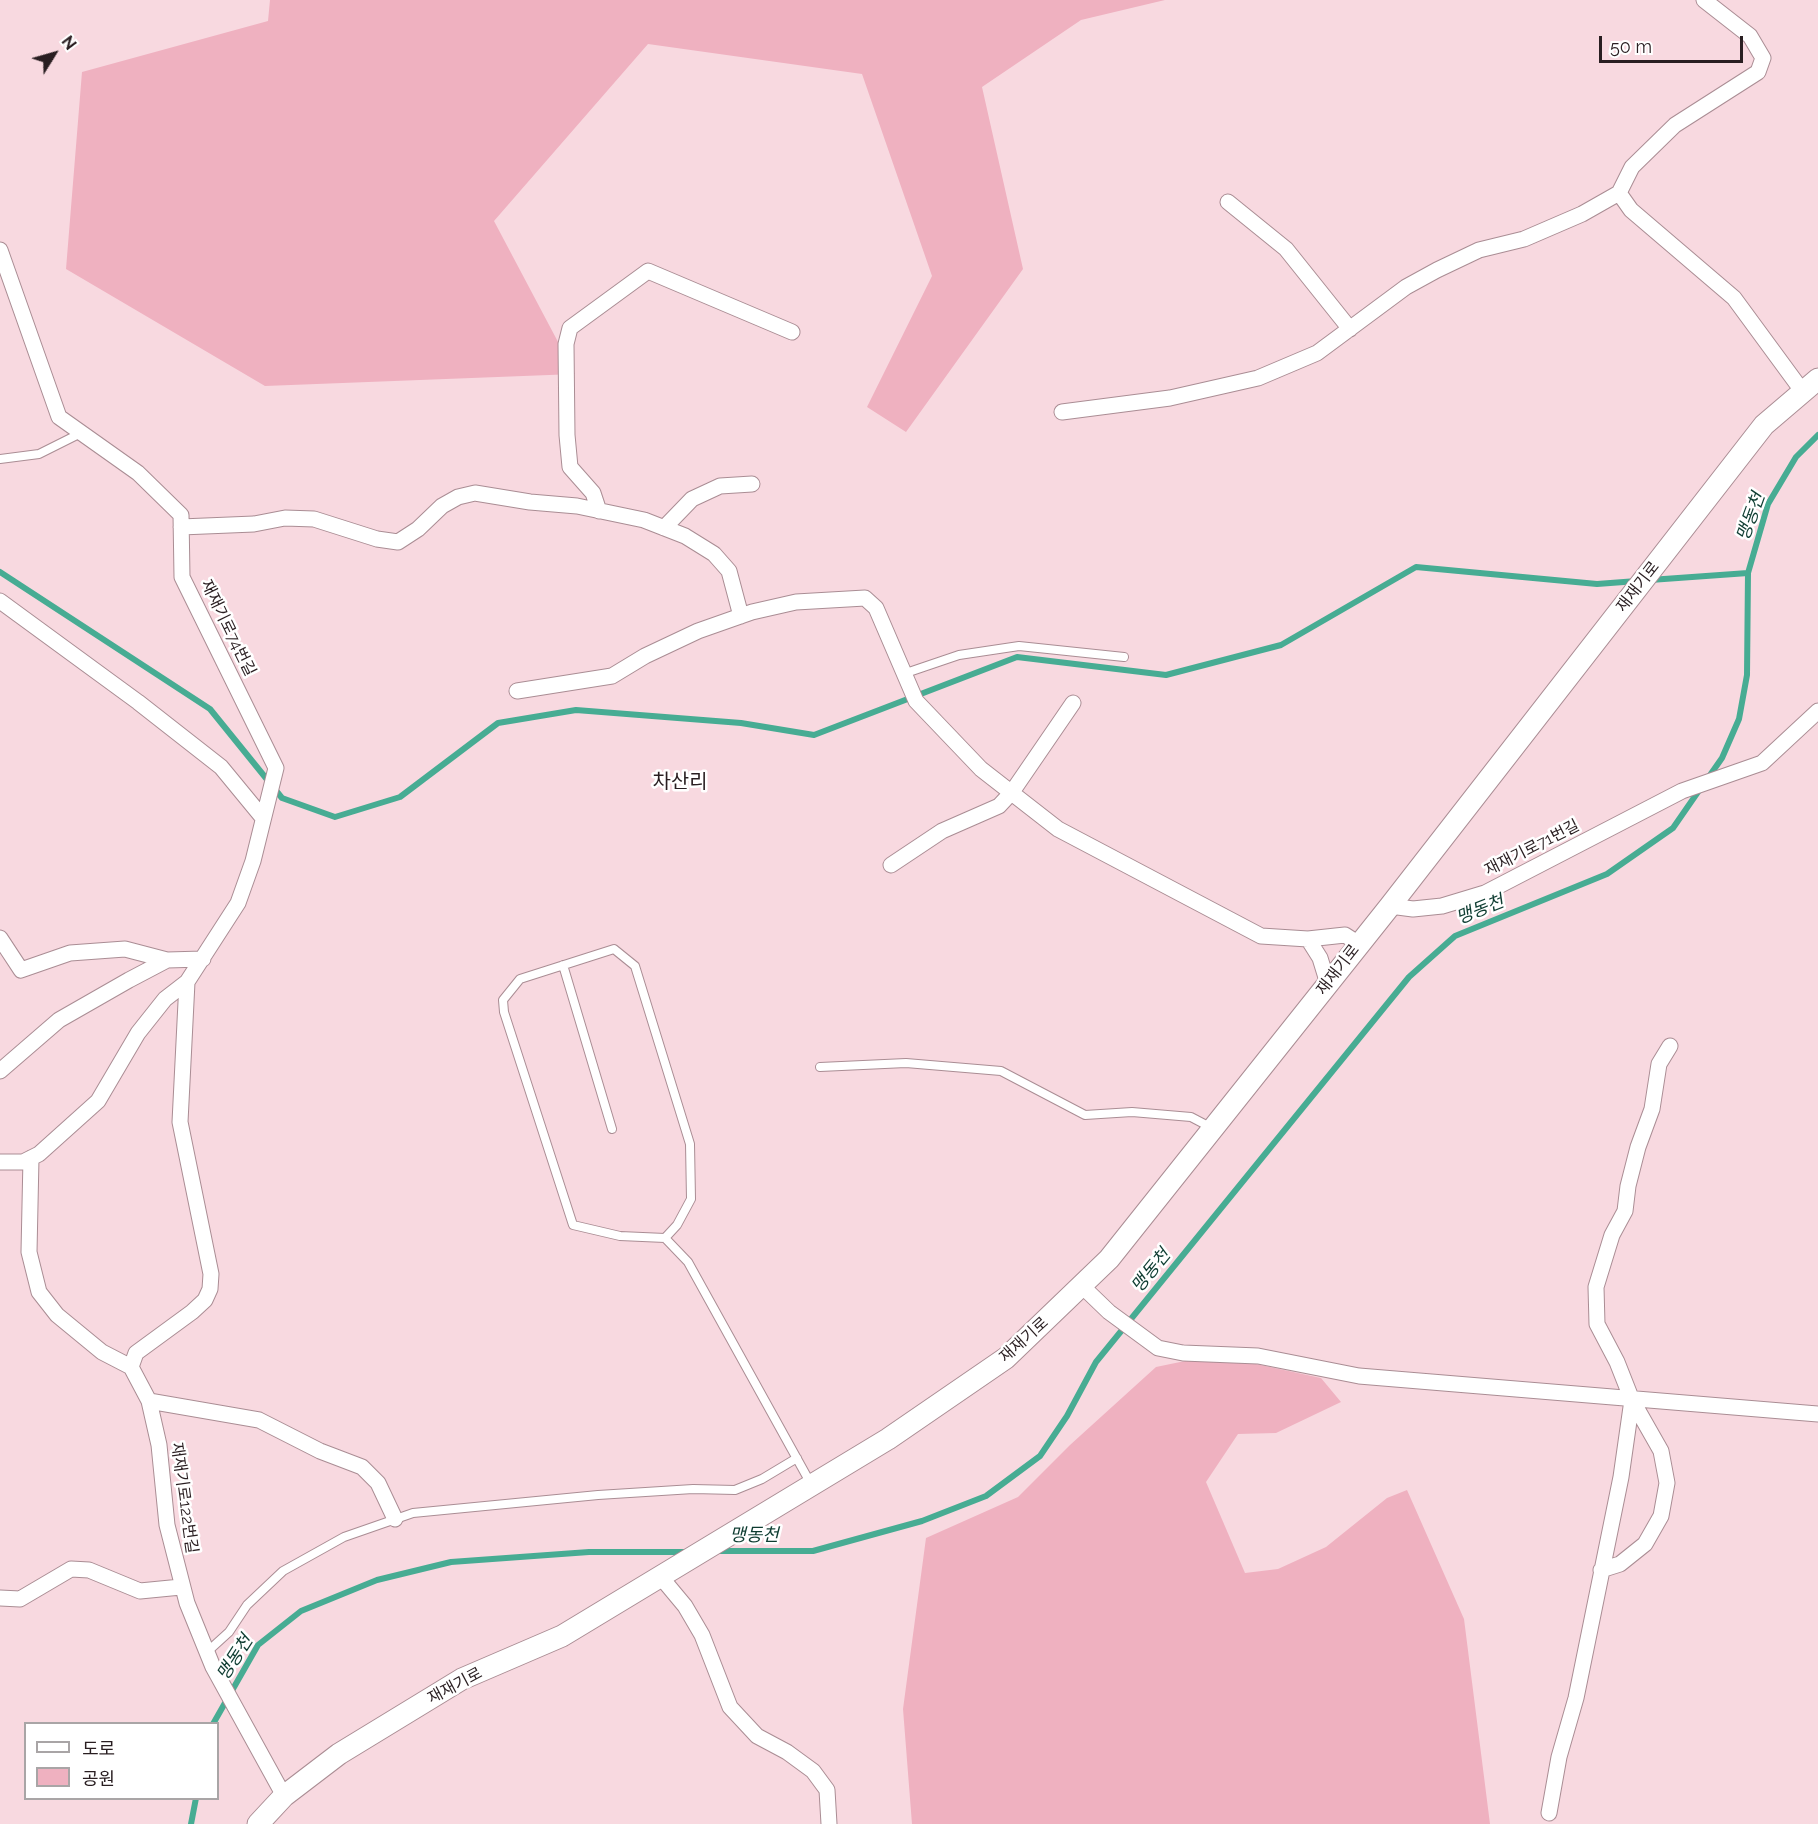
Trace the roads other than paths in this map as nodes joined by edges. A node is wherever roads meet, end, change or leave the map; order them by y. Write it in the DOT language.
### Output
graph roads {
  1 [pos="1704,0"];
  2 [pos="1618,193"];
  3 [pos="1228,202"];
  4 [pos="0,250"];
  5 [pos="1350,329"];
  6 [pos="792,332"];
  7 [pos="1810,386"];
  8 [pos="1062,412"];
  9 [pos="81,433"];
  10 [pos="0,459"];
  11 [pos="752,484"];
  12 [pos="599,511"];
  13 [pos="181,527"];
  14 [pos="664,528"];
  15 [pos="0,601"];
  16 [pos="741,616"];
  17 [pos="1124,657"];
  18 [pos="906,679"];
  19 [pos="517,690"];
  20 [pos="1074,703"];
  21 [pos="1818,711"];
  22 [pos="1012,792"];
  23 [pos="263,818"];
  24 [pos="891,865"];
  25 [pos="1390,906"];
  26 [pos="0,938"];
  27 [pos="1308,939"];
  28 [pos="1359,944"];
  29 [pos="203,959"];
  30 [pos="167,960"];
  31 [pos="563,965"];
  32 [pos="187,982"];
  33 [pos="1328,984"];
  34 [pos="1670,1046"];
  35 [pos="820,1067"];
  36 [pos="0,1071"];
  37 [pos="1213,1128"];
  38 [pos="612,1129"];
  39 [pos="31,1158"];
  40 [pos="0,1162"];
  41 [pos="665,1238"];
  42 [pos="1082,1286"];
  43 [pos="131,1367"];
  44 [pos="1632,1400"];
  45 [pos="149,1401"];
  46 [pos="1818,1414"];
  47 [pos="796,1458"];
  48 [pos="804,1490"];
  49 [pos="396,1519"];
  50 [pos="1601,1570"];
  51 [pos="664,1573"];
  52 [pos="181,1587"];
  53 [pos="0,1598"];
  54 [pos="207,1652"];
  55 [pos="284,1796"];
  56 [pos="1550,1813"];
  57 [pos="258,1824"];
  58 [pos="829,1824"];
  1 -- 2 [label="street"];
  2 -- 5 [label="street"];
  2 -- 7 [label="street"];
  3 -- 5 [label="street"];
  4 -- 9 [label="street, 재재기로74번길"];
  5 -- 8 [label="street"];
  6 -- 12 [label="street"];
  7 -- 25 [label="street, 재재기로"];
  9 -- 10 [label="lane"];
  9 -- 13 [label="street, 재재기로74번길"];
  11 -- 14 [label="street"];
  12 -- 13 [label="street"];
  12 -- 14 [label="street"];
  13 -- 23 [label="street, 재재기로74번길"];
  14 -- 16 [label="street"];
  15 -- 23 [label="street"];
  16 -- 18 [label="street"];
  16 -- 19 [label="street"];
  17 -- 18 [label="lane"];
  18 -- 22 [label="street"];
  20 -- 22 [label="street"];
  21 -- 25 [label="street, 재재기로71번길"];
  22 -- 24 [label="street"];
  22 -- 27 [label="street"];
  23 -- 29 [label="street, 재재기로74번길"];
  25 -- 28 [label="street, 재재기로"];
  26 -- 30 [label="street"];
  27 -- 28 [label="street"];
  27 -- 33 [label="street"];
  28 -- 33 [label="street, 재재기로"];
  29 -- 30 [label="street"];
  29 -- 32 [label="street, 재재기로74번길"];
  30 -- 36 [label="street"];
  31 -- 38 [label="lane"];
  31 -- 41 [label="lane"];
  31 -- 41 [label="lane"];
  32 -- 39 [label="street, 재재기로74번길"];
  32 -- 43 [label="street"];
  33 -- 37 [label="street, 재재기로"];
  34 -- 44 [label="street"];
  35 -- 37 [label="lane"];
  37 -- 42 [label="street, 재재기로"];
  39 -- 40 [label="street"];
  39 -- 43 [label="street"];
  41 -- 47 [label="lane"];
  42 -- 44 [label="street"];
  42 -- 48 [label="street, 재재기로"];
  43 -- 45 [label="street, 재재기로122번길"];
  44 -- 46 [label="street"];
  44 -- 50 [label="street"];
  44 -- 50 [label="street"];
  45 -- 49 [label="street"];
  45 -- 52 [label="street, 재재기로122번길"];
  47 -- 48 [label="lane"];
  47 -- 49 [label="lane"];
  48 -- 51 [label="street, 재재기로"];
  49 -- 54 [label="lane"];
  50 -- 56 [label="street"];
  51 -- 55 [label="street, 재재기로"];
  51 -- 58 [label="street"];
  52 -- 53 [label="street"];
  52 -- 54 [label="street, 재재기로122번길"];
  54 -- 55 [label="street, 재재기로122번길"];
  55 -- 57 [label="street, 재재기로"];
}
